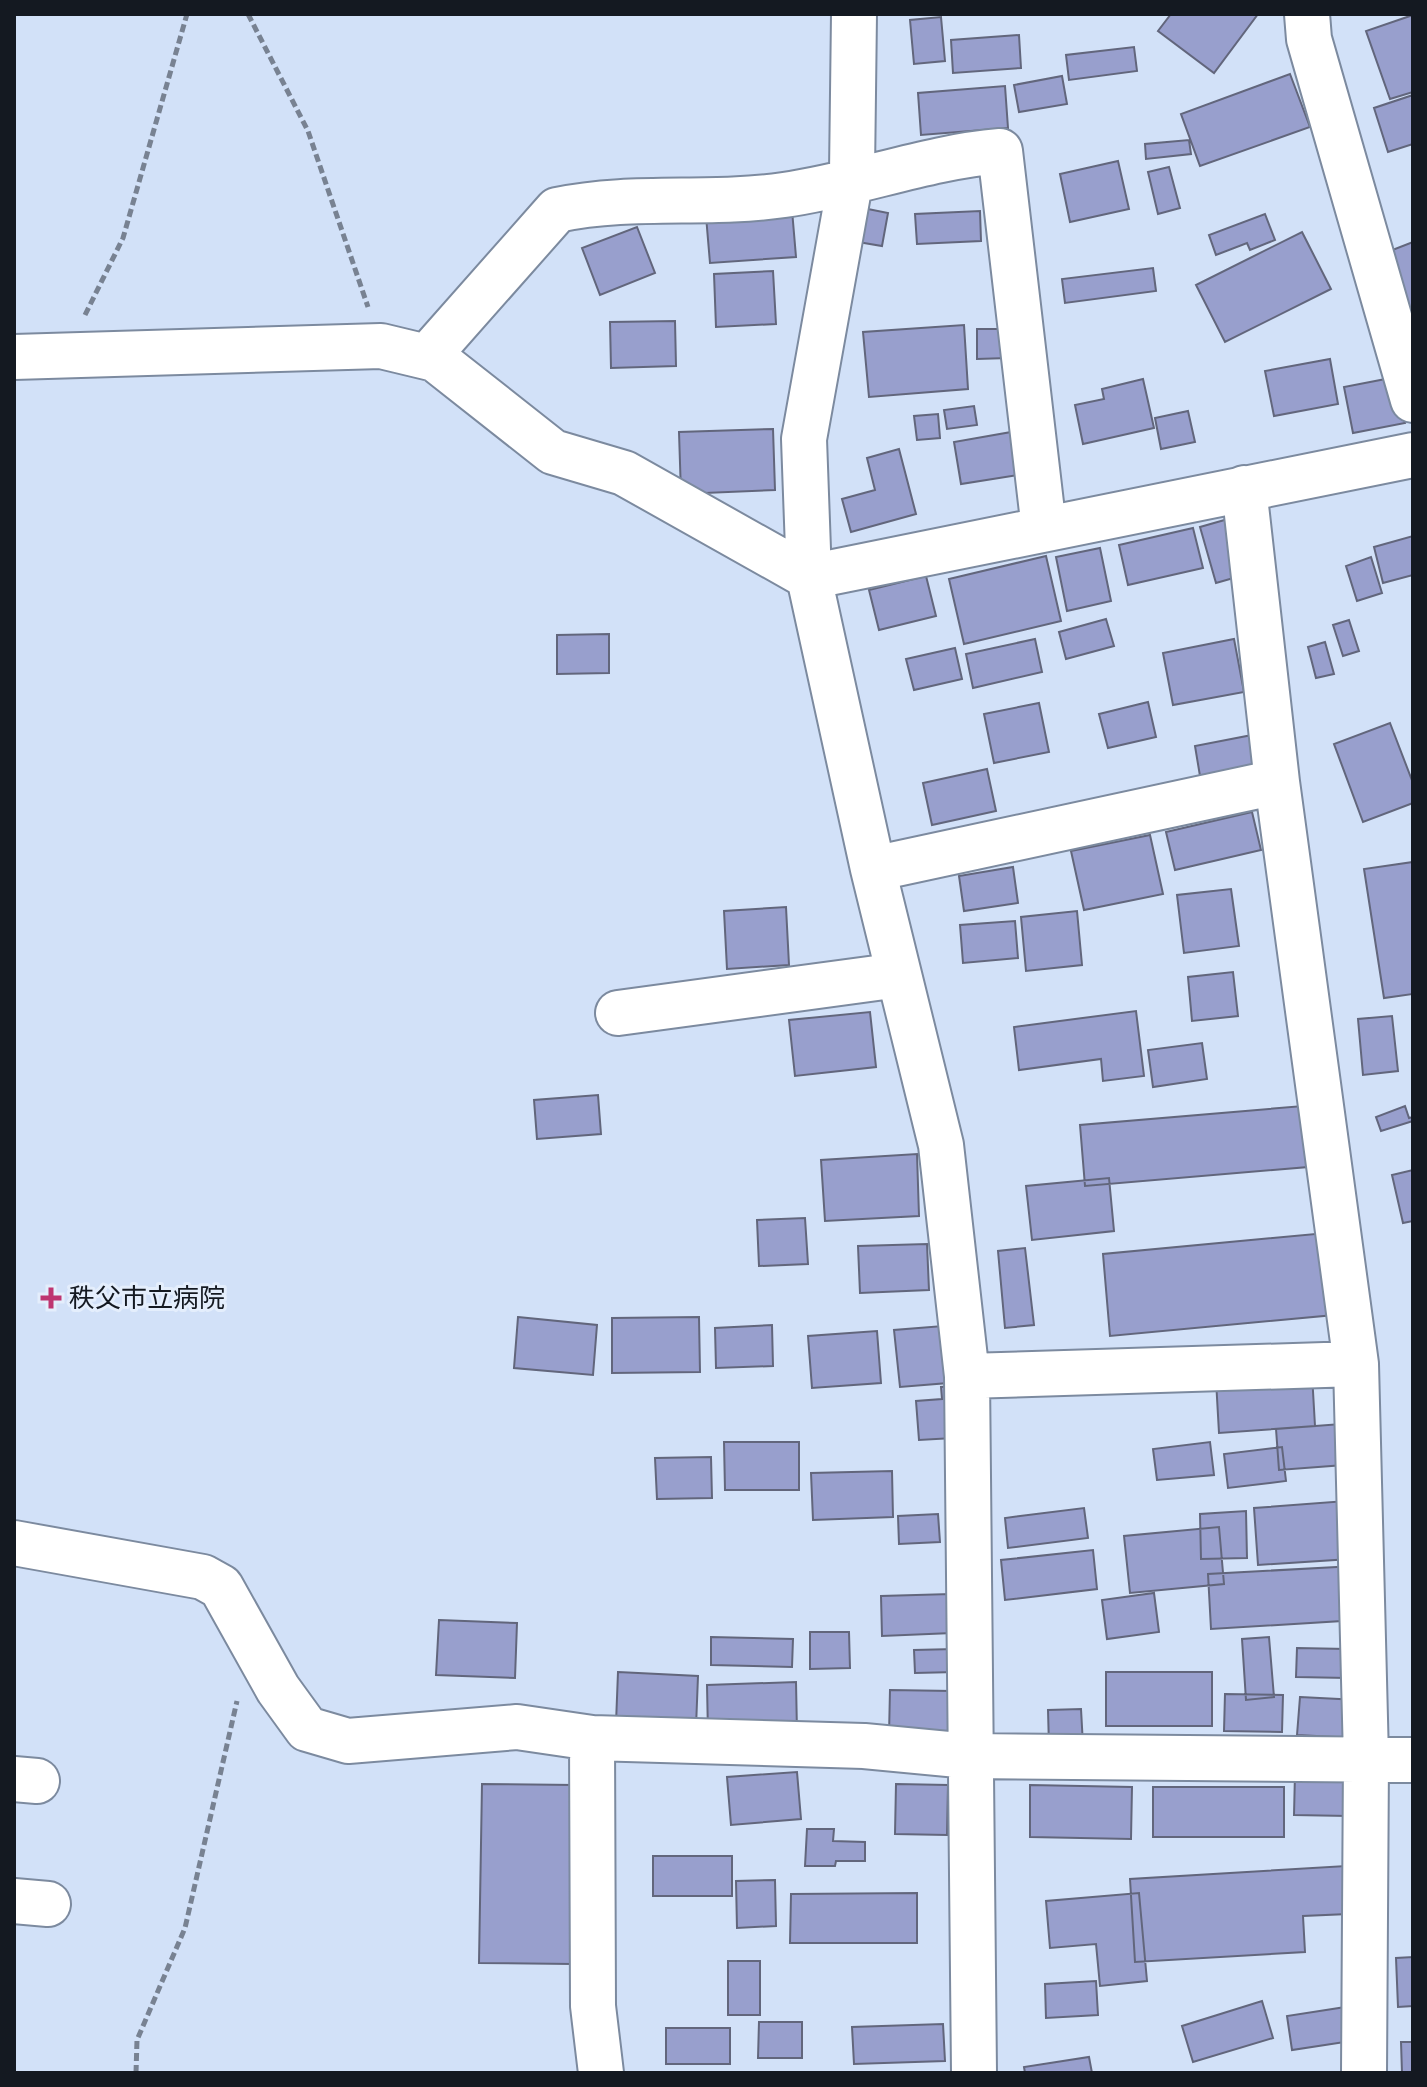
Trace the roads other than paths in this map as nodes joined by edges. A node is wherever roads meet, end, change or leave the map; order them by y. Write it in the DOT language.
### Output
graph roads {
  1 [pos="854,14"];
  2 [pos="1307,14"];
  3 [pos="849,185"];
  4 [pos="14,357"];
  5 [pos="427,357"];
  6 [pos="1413,400"];
  7 [pos="1413,455"];
  8 [pos="1244,488"];
  9 [pos="1044,529"];
  10 [pos="809,577"];
  11 [pos="1277,782"];
  12 [pos="873,869"];
  13 [pos="899,975"];
  14 [pos="618,1013"];
  15 [pos="1356,1364"];
  16 [pos="967,1376"];
  17 [pos="14,1543"];
  18 [pos="592,1738"];
  19 [pos="969,1756"];
  20 [pos="1366,1758"];
  21 [pos="1413,1760"];
  22 [pos="601,2073"];
  23 [pos="974,2073"];
  24 [pos="1364,2073"];
  1 -- 3 [label="street"];
  2 -- 6 [label="street"];
  3 -- 5 [label="street"];
  3 -- 9 [label="street"];
  3 -- 10 [label="street"];
  4 -- 5 [label="street"];
  5 -- 10 [label="street"];
  7 -- 8 [label="street"];
  8 -- 9 [label="street"];
  8 -- 11 [label="street"];
  9 -- 10 [label="street"];
  10 -- 12 [label="street"];
  11 -- 12 [label="street"];
  11 -- 15 [label="street"];
  12 -- 13 [label="street"];
  13 -- 14 [label="street"];
  13 -- 16 [label="street"];
  15 -- 16 [label="street"];
  15 -- 20 [label="street"];
  16 -- 19 [label="street"];
  17 -- 18 [label="street"];
  18 -- 19 [label="street"];
  18 -- 22 [label="street"];
  19 -- 20 [label="street"];
  19 -- 23 [label="street"];
  20 -- 21 [label="street"];
  20 -- 24 [label="street"];
}
